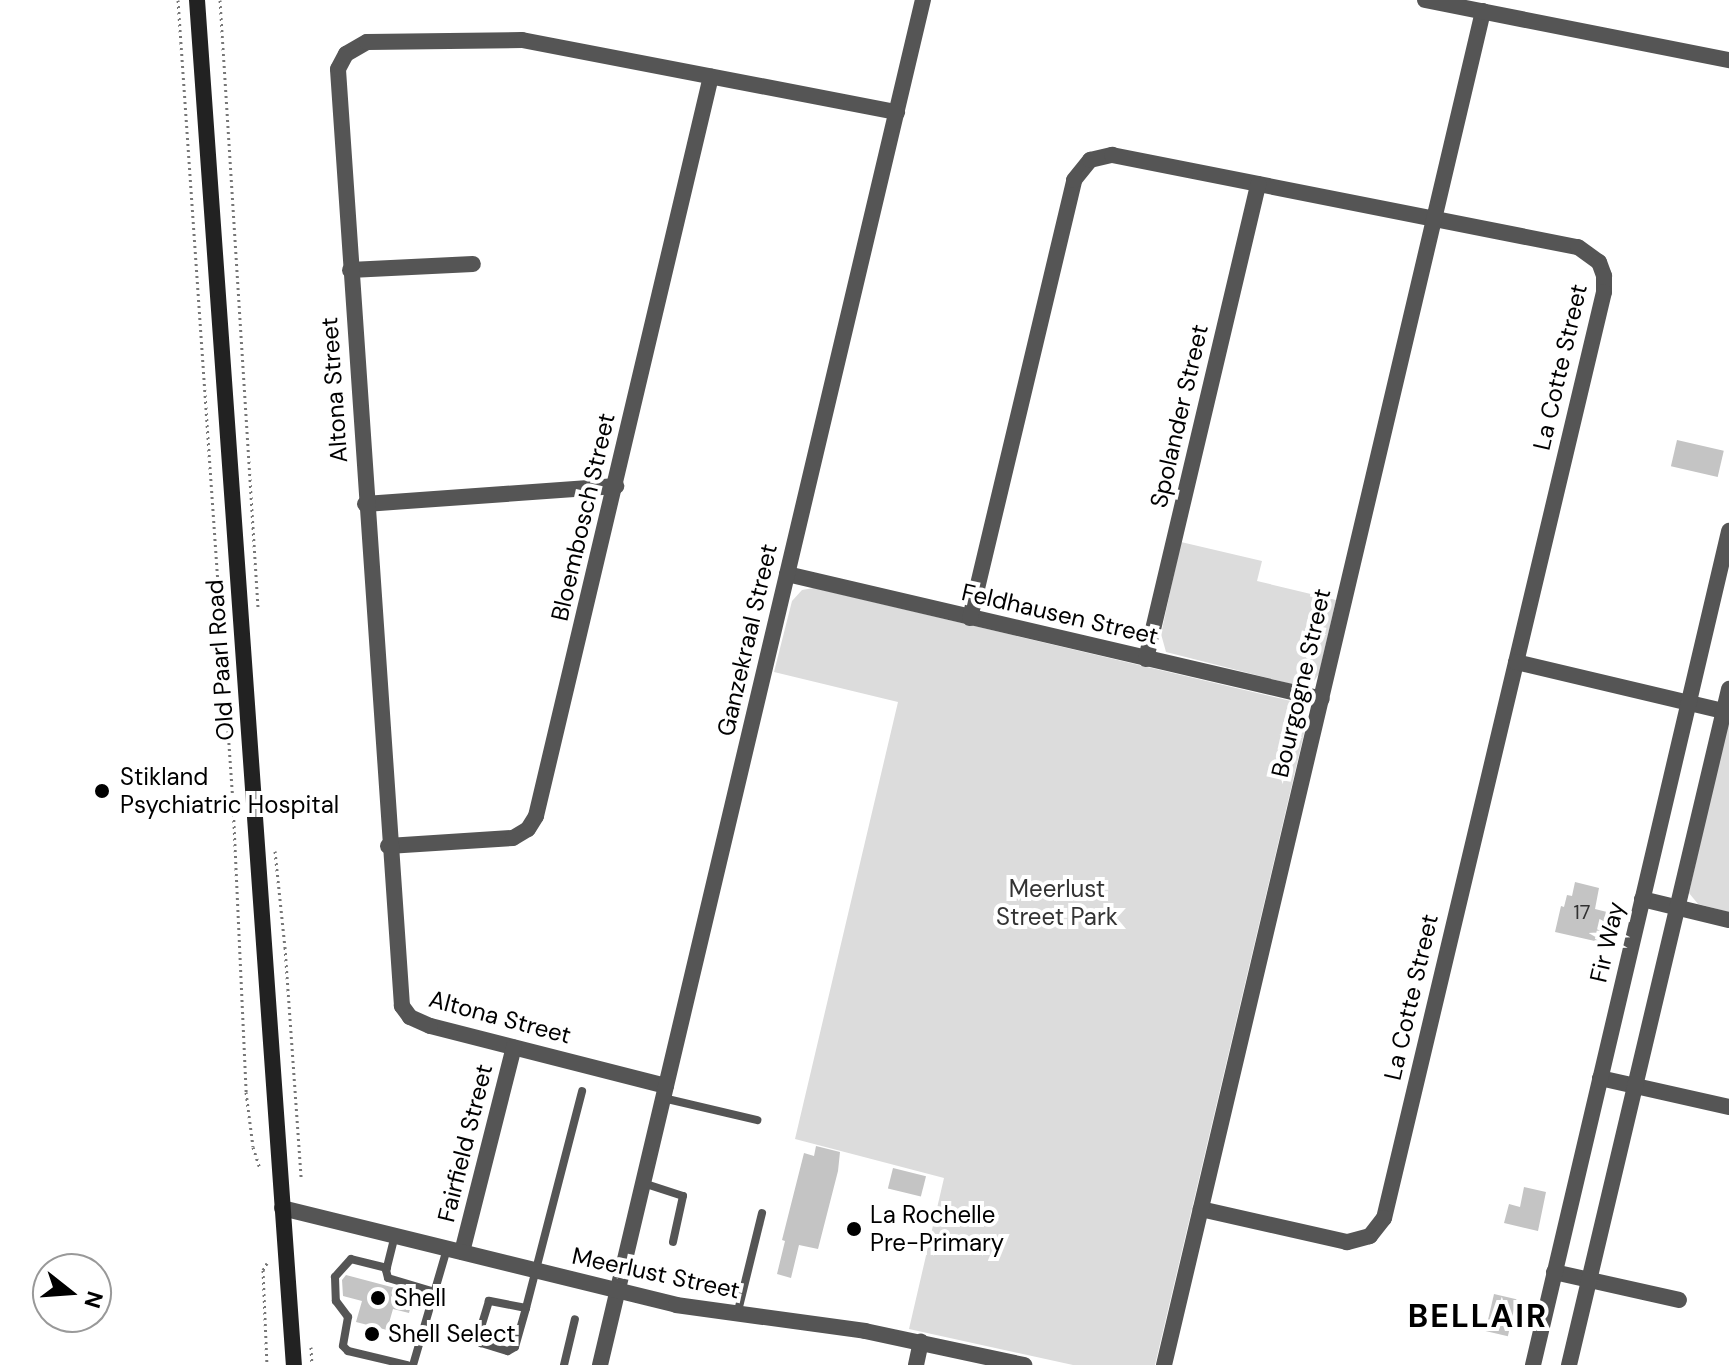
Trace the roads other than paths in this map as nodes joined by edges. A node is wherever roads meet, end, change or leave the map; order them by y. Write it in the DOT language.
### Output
graph roads {
  1 [pos="197,0"];
  2 [pos="923,0"];
  3 [pos="1425,0"];
  4 [pos="1483,11"];
  5 [pos="1729,60"];
  6 [pos="711,76"];
  7 [pos="897,112"];
  8 [pos="1258,184"];
  9 [pos="1435,219"];
  10 [pos="473,264"];
  11 [pos="350,270"];
  12 [pos="616,486"];
  13 [pos="365,504"];
  14 [pos="1729,531"];
  15 [pos="787,574"];
  16 [pos="1721,600"];
  17 [pos="970,618"];
  18 [pos="1146,659"];
  19 [pos="1516,662"];
  20 [pos="1729,689"];
  21 [pos="1322,699"];
  22 [pos="1688,703"];
  23 [pos="1724,711"];
  24 [pos="388,846"];
  25 [pos="1642,899"];
  26 [pos="1677,907"];
  27 [pos="1729,920"];
  28 [pos="514,1047"];
  29 [pos="1600,1078"];
  30 [pos="1634,1086"];
  31 [pos="582,1091"];
  32 [pos="665,1092"];
  33 [pos="1729,1107"];
  34 [pos="757,1120"];
  35 [pos="643,1183"];
  36 [pos="282,1208"];
  37 [pos="1201,1209"];
  38 [pos="762,1213"];
  39 [pos="395,1235"];
  40 [pos="673,1242"];
  41 [pos="454,1250"];
  42 [pos="387,1268"];
  43 [pos="535,1270"];
  44 [pos="1554,1272"];
  45 [pos="1589,1279"];
  46 [pos="617,1291"];
  47 [pos="435,1292"];
  48 [pos="1679,1300"];
  49 [pos="526,1308"];
  50 [pos="737,1316"];
  51 [pos="575,1319"];
  52 [pos="921,1342"];
  53 [pos="294,1365"];
  54 [pos="407,1365"];
  55 [pos="413,1365"];
  56 [pos="564,1365"];
  57 [pos="600,1365"];
  58 [pos="916,1365"];
  59 [pos="1024,1365"];
  60 [pos="1164,1365"];
  61 [pos="1533,1365"];
  62 [pos="1569,1365"];
  1 -- 36 [label="main road, Old Paarl Road"];
  2 -- 7 [label="street, Ganzekraal Street"];
  3 -- 4 [label="street"];
  4 -- 5 [label="street"];
  4 -- 9 [label="street, Bourgogne Street"];
  6 -- 7 [label="street, Altona Street"];
  6 -- 11 [label="street, Altona Street"];
  6 -- 12 [label="street, Bloembosch Street"];
  7 -- 15 [label="street, Ganzekraal Street"];
  8 -- 9 [label="street, La Cotte Street"];
  8 -- 17 [label="street, La Cotte Street"];
  8 -- 18 [label="street, Spolander Street"];
  9 -- 19 [label="street, La Cotte Street"];
  9 -- 21 [label="street, Bourgogne Street"];
  10 -- 11 [label="street"];
  11 -- 13 [label="street, Altona Street"];
  12 -- 13 [label="street"];
  12 -- 24 [label="street, Bloembosch Street"];
  13 -- 24 [label="street, Altona Street"];
  14 -- 16 [label="street, Fir Way"];
  15 -- 17 [label="street, Feldhausen Street"];
  15 -- 32 [label="street, Ganzekraal Street"];
  16 -- 22 [label="street, Fir Way"];
  17 -- 18 [label="street, Feldhausen Street"];
  18 -- 21 [label="street, Feldhausen Street"];
  19 -- 22 [label="street"];
  19 -- 37 [label="street, La Cotte Street"];
  20 -- 23 [label="street"];
  21 -- 37 [label="street, Bourgogne Street"];
  22 -- 23 [label="street"];
  22 -- 25 [label="street, Fir Way"];
  23 -- 26 [label="street"];
  24 -- 28 [label="street, Altona Street"];
  25 -- 26 [label="street"];
  25 -- 29 [label="street, Fir Way"];
  26 -- 27 [label="street"];
  26 -- 30 [label="street"];
  28 -- 32 [label="street, Altona Street"];
  28 -- 41 [label="street, Fairfield Street"];
  29 -- 30 [label="street"];
  29 -- 44 [label="street, Fir Way"];
  30 -- 33 [label="street"];
  30 -- 45 [label="street"];
  31 -- 43 [label="lane"];
  32 -- 34 [label="lane"];
  32 -- 35 [label="street, Ganzekraal Street"];
  35 -- 40 [label="lane"];
  35 -- 46 [label="street, Ganzekraal Street"];
  36 -- 39 [label="street, Meerlust Street"];
  36 -- 53 [label="main road, Old Paarl Road"];
  37 -- 60 [label="street, Bourgogne Street"];
  38 -- 50 [label="lane"];
  39 -- 41 [label="street, Meerlust Street"];
  39 -- 42 [label="lane"];
  41 -- 43 [label="street, Meerlust Street"];
  41 -- 47 [label="lane"];
  42 -- 47 [label="lane"];
  42 -- 54 [label="lane"];
  43 -- 46 [label="street, Meerlust Street"];
  43 -- 49 [label="lane"];
  44 -- 45 [label="street"];
  44 -- 61 [label="street, Fir Way"];
  45 -- 48 [label="street"];
  45 -- 62 [label="street"];
  46 -- 50 [label="street, Meerlust Street"];
  46 -- 57 [label="street, Ganzekraal Street"];
  47 -- 55 [label="lane"];
  49 -- 49 [label="lane"];
  50 -- 52 [label="street, Meerlust Street"];
  51 -- 56 [label="lane"];
  52 -- 58 [label="street"];
  52 -- 59 [label="street, Meerlust Street"];
}
